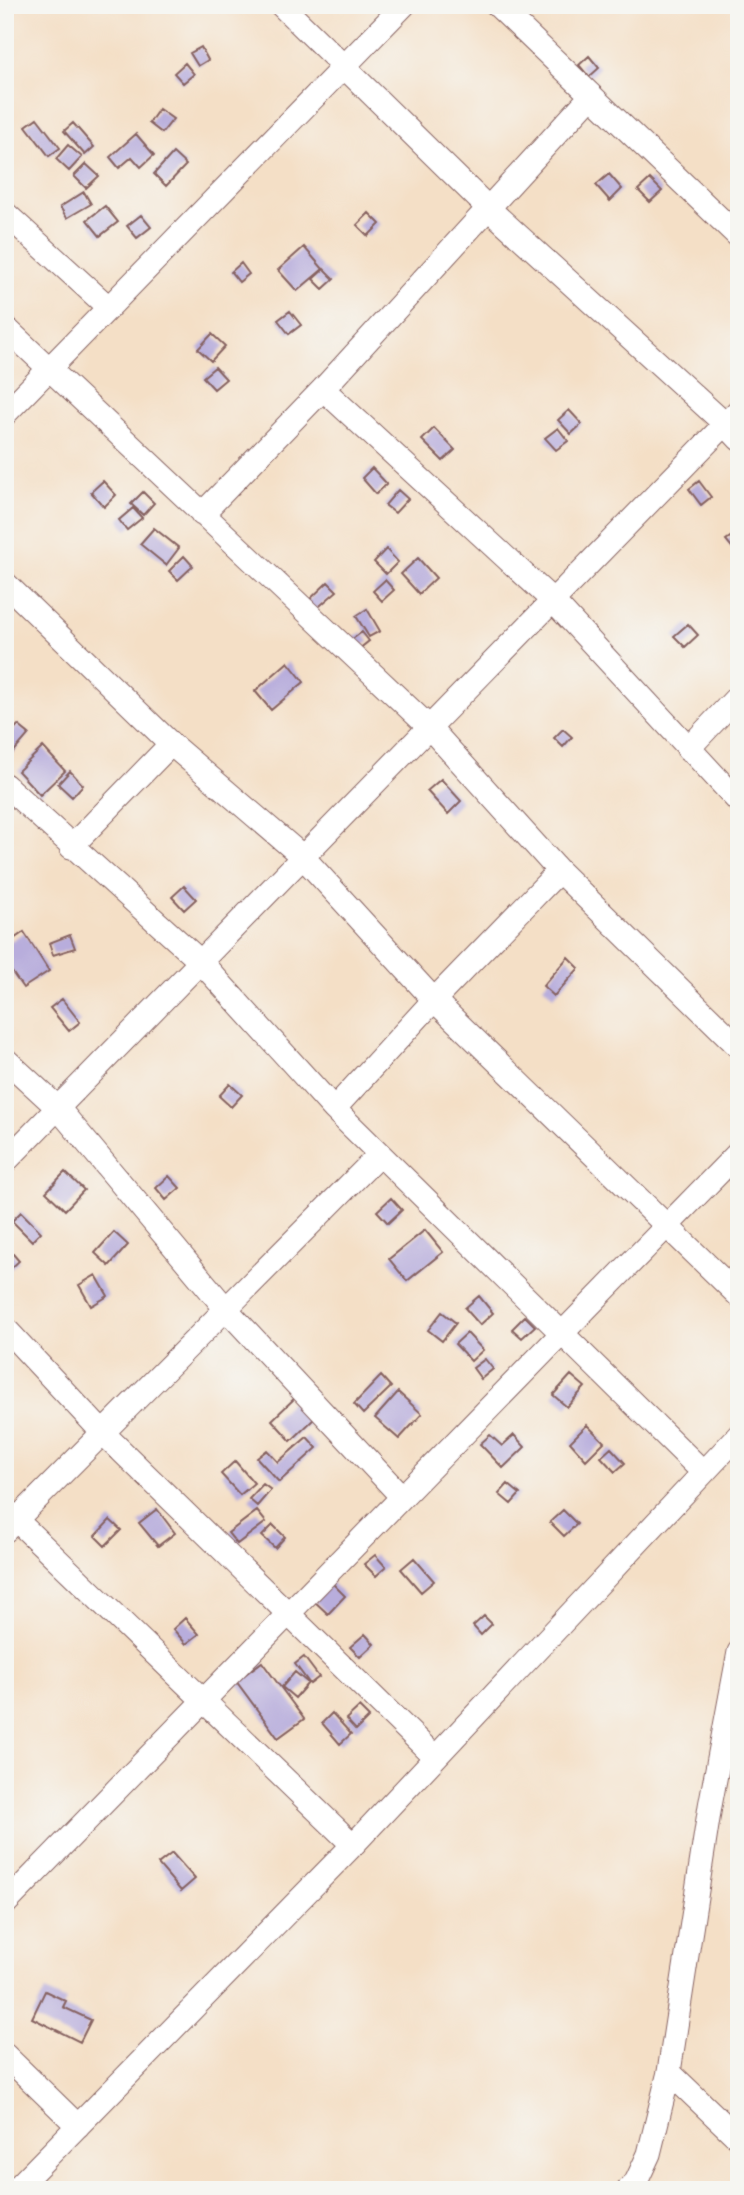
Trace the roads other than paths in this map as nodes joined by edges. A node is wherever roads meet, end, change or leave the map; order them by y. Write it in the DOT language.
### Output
graph roads {
  1 [pos="281,5"];
  2 [pos="404,5"];
  3 [pos="497,5"];
  4 [pos="344,67"];
  5 [pos="591,96"];
  6 [pos="487,207"];
  7 [pos="5,213"];
  8 [pos="739,236"];
  9 [pos="108,307"];
  10 [pos="5,327"];
  11 [pos="49,369"];
  12 [pos="323,389"];
  13 [pos="5,414"];
  14 [pos="734,424"];
  15 [pos="202,514"];
  16 [pos="5,583"];
  17 [pos="553,601"];
  18 [pos="739,695"];
  19 [pos="429,727"];
  20 [pos="171,744"];
  21 [pos="688,749"];
  22 [pos="6,788"];
  23 [pos="739,802"];
  24 [pos="71,847"];
  25 [pos="303,857"];
  26 [pos="559,871"];
  27 [pos="201,962"];
  28 [pos="434,1000"];
  29 [pos="739,1047"];
  30 [pos="5,1059"];
  31 [pos="58,1108"];
  32 [pos="334,1109"];
  33 [pos="739,1152"];
  34 [pos="380,1154"];
  35 [pos="5,1162"];
  36 [pos="667,1226"];
  37 [pos="739,1296"];
  38 [pos="226,1309"];
  39 [pos="5,1328"];
  40 [pos="562,1333"];
  41 [pos="103,1433"];
  42 [pos="739,1434"];
  43 [pos="703,1472"];
  44 [pos="402,1497"];
  45 [pos="9,1520"];
  46 [pos="288,1614"];
  47 [pos="739,1652"];
  48 [pos="203,1701"];
  49 [pos="435,1757"];
  50 [pos="353,1845"];
  51 [pos="5,1904"];
  52 [pos="5,2055"];
  53 [pos="669,2073"];
  54 [pos="78,2126"];
  55 [pos="739,2139"];
  56 [pos="15,2190"];
  57 [pos="628,2190"];
  1 -- 4 [label="street"];
  2 -- 4 [label="street"];
  3 -- 5 [label="street"];
  4 -- 6 [label="street"];
  4 -- 9 [label="street"];
  5 -- 6 [label="street"];
  5 -- 8 [label="street"];
  6 -- 12 [label="street"];
  6 -- 14 [label="street"];
  7 -- 9 [label="street"];
  9 -- 11 [label="street"];
  10 -- 11 [label="street"];
  11 -- 13 [label="street"];
  11 -- 15 [label="street"];
  12 -- 15 [label="street"];
  12 -- 17 [label="street"];
  14 -- 17 [label="street"];
  15 -- 19 [label="street"];
  16 -- 20 [label="street"];
  17 -- 19 [label="street"];
  17 -- 21 [label="street"];
  18 -- 21 [label="street"];
  19 -- 25 [label="street"];
  19 -- 26 [label="street"];
  20 -- 24 [label="street"];
  20 -- 25 [label="street"];
  21 -- 23 [label="street"];
  22 -- 24 [label="street"];
  24 -- 27 [label="street"];
  25 -- 27 [label="street"];
  25 -- 28 [label="street"];
  26 -- 28 [label="street"];
  26 -- 29 [label="street"];
  27 -- 31 [label="street"];
  27 -- 32 [label="street"];
  28 -- 32 [label="street"];
  28 -- 36 [label="street"];
  30 -- 31 [label="street"];
  31 -- 35 [label="street"];
  31 -- 38 [label="street"];
  32 -- 34 [label="street"];
  33 -- 36 [label="street"];
  34 -- 38 [label="street"];
  34 -- 40 [label="street"];
  36 -- 37 [label="street"];
  36 -- 40 [label="street"];
  38 -- 41 [label="street"];
  38 -- 44 [label="street"];
  39 -- 41 [label="street"];
  40 -- 43 [label="street"];
  40 -- 44 [label="street"];
  41 -- 45 [label="street"];
  41 -- 46 [label="street"];
  42 -- 43 [label="street"];
  43 -- 49 [label="street"];
  44 -- 46 [label="street"];
  45 -- 48 [label="street"];
  46 -- 48 [label="street"];
  46 -- 49 [label="street"];
  47 -- 53 [label="street"];
  48 -- 50 [label="street"];
  48 -- 51 [label="street"];
  49 -- 50 [label="street"];
  50 -- 54 [label="street"];
  52 -- 54 [label="street"];
  53 -- 55 [label="street"];
  53 -- 57 [label="street"];
  54 -- 56 [label="street"];
}
